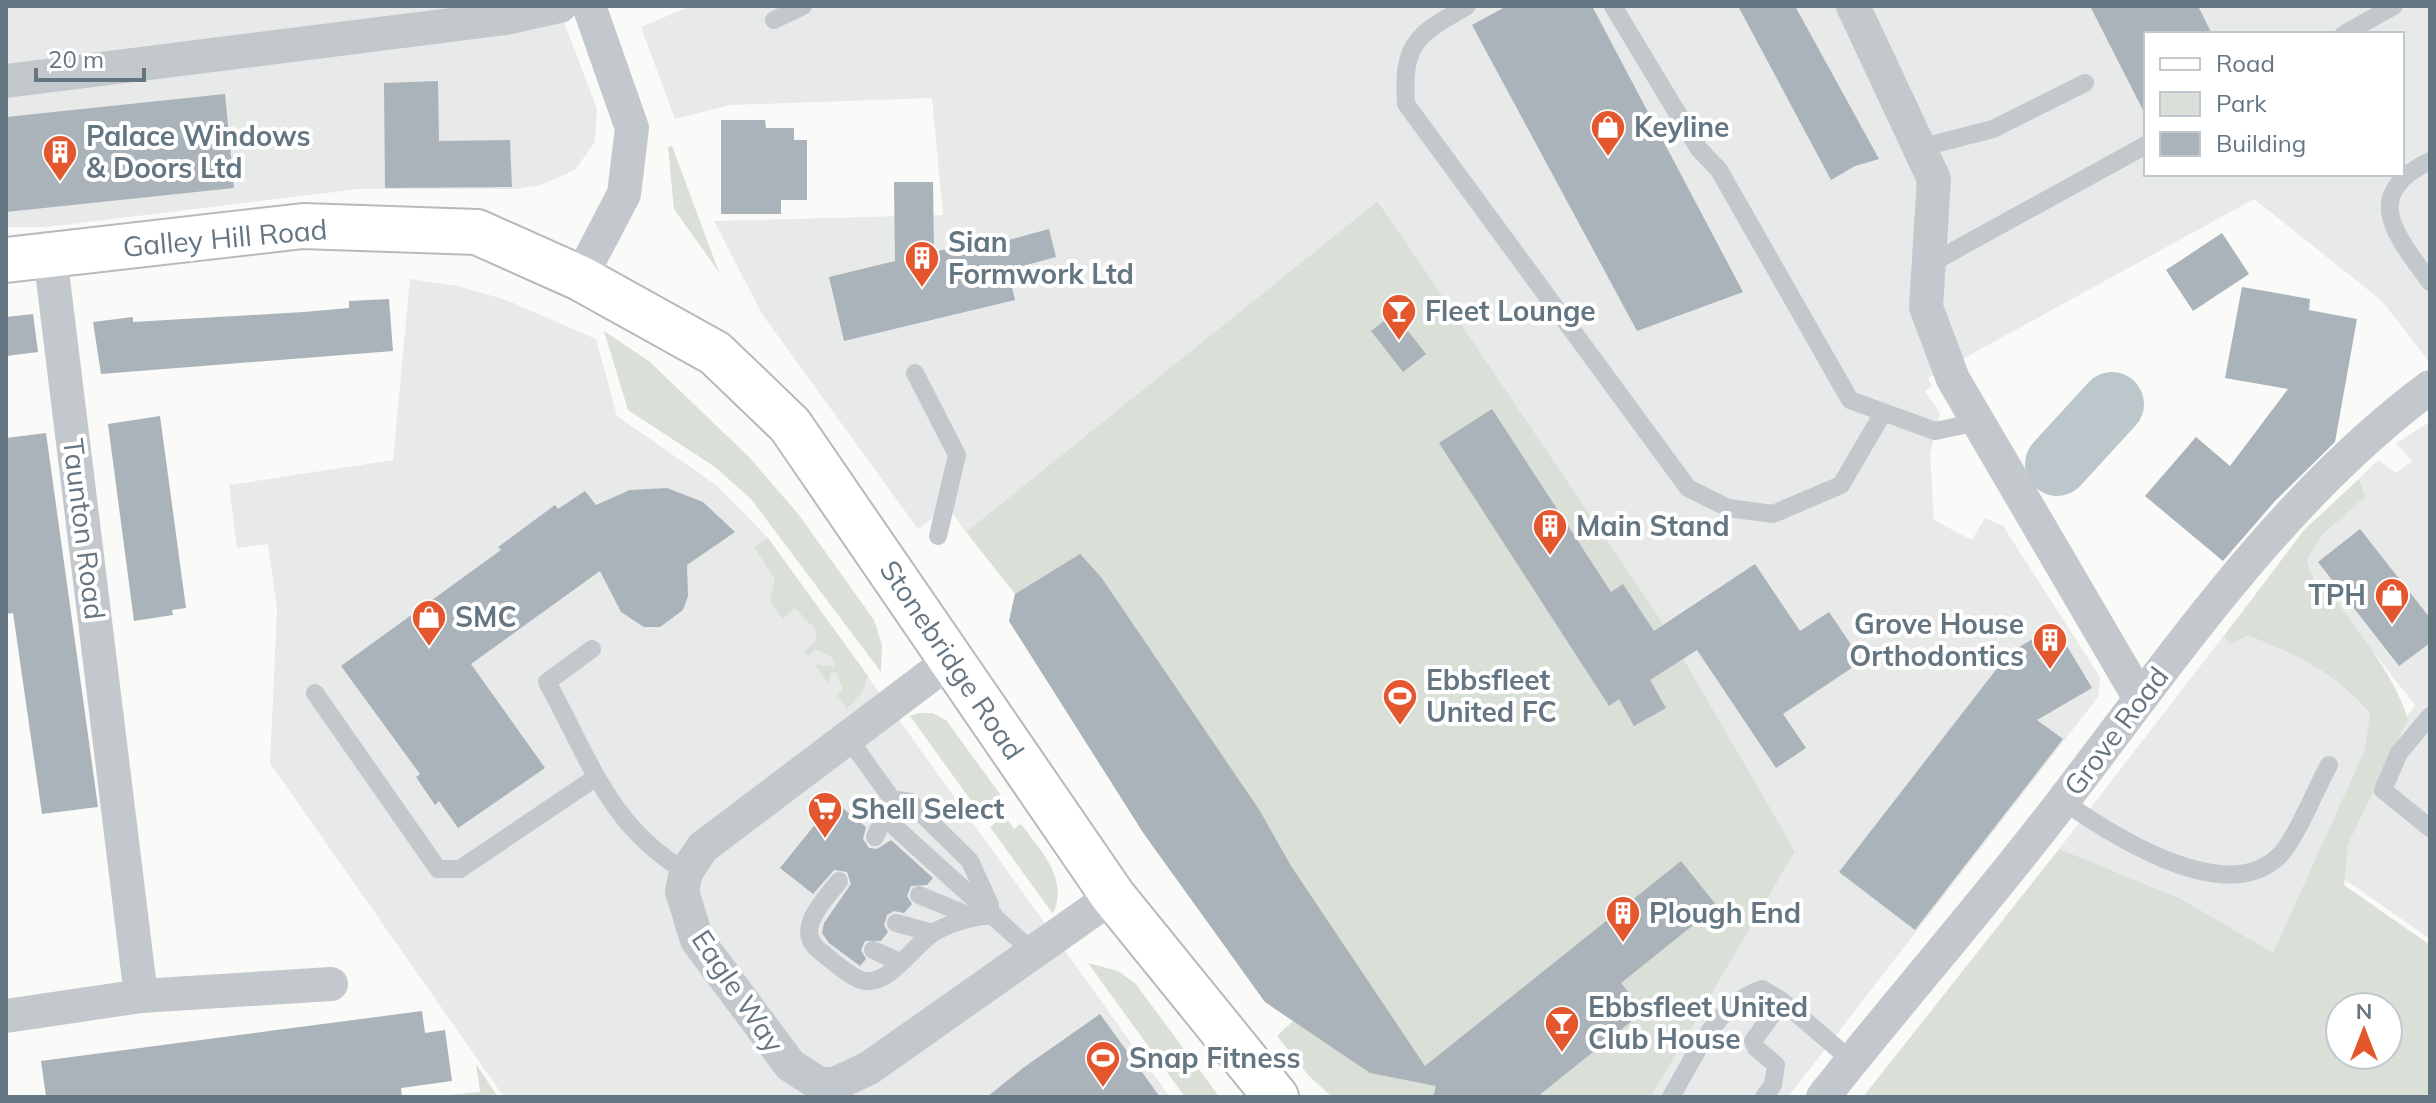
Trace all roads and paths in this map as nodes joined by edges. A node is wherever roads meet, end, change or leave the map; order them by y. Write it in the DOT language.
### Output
graph roads {
  1 [pos="560,6"];
  2 [pos="589,6"];
  3 [pos="803,6"];
  4 [pos="1467,6"];
  5 [pos="1613,6"];
  6 [pos="1853,6"];
  7 [pos="2394,6"];
  8 [pos="774,20"];
  9 [pos="2348,32"];
  10 [pos="6,81"];
  11 [pos="2085,83"];
  12 [pos="2144,146"];
  13 [pos="1919,148"];
  14 [pos="2430,161"];
  15 [pos="50,255"];
  16 [pos="6,260"];
  17 [pos="1926,266"];
  18 [pos="580,278"];
  19 [pos="2430,282"];
  20 [pos="915,373"];
  21 [pos="2428,394"];
  22 [pos="1883,413"];
  23 [pos="1978,422"];
  24 [pos="938,536"];
  25 [pos="592,649"];
  26 [pos="952,659"];
  27 [pos="315,693"];
  28 [pos="2139,697"];
  29 [pos="2430,716"];
  30 [pos="848,738"];
  31 [pos="2329,765"];
  32 [pos="595,778"];
  33 [pos="892,799"];
  34 [pos="2063,801"];
  35 [pos="2430,828"];
  36 [pos="875,837"];
  37 [pos="686,872"];
  38 [pos="839,881"];
  39 [pos="919,895"];
  40 [pos="1113,896"];
  41 [pos="994,915"];
  42 [pos="970,916"];
  43 [pos="896,923"];
  44 [pos="933,933"];
  45 [pos="873,950"];
  46 [pos="1034,953"];
  47 [pos="900,962"];
  48 [pos="331,984"];
  49 [pos="141,996"];
  50 [pos="1782,1001"];
  51 [pos="6,1016"];
  52 [pos="1852,1061"];
  53 [pos="820,1090"];
  54 [pos="1276,1097"];
  55 [pos="1671,1097"];
  56 [pos="1764,1097"];
  57 [pos="1823,1097"];
  1 -- 10 [label="street"];
  2 -- 18 [label="street"];
  3 -- 8 [label="lane"];
  4 -- 22 [label="lane"];
  5 -- 22 [label="lane"];
  6 -- 13 [label="street"];
  7 -- 9 [label="lane"];
  11 -- 13 [label="lane"];
  12 -- 17 [label="lane"];
  13 -- 17 [label="street"];
  14 -- 19 [label="lane"];
  15 -- 16 [label="main road, Galley Hill Road"];
  15 -- 18 [label="main road, Galley Hill Road"];
  15 -- 49 [label="street, Taunton Road"];
  17 -- 23 [label="street"];
  18 -- 26 [label="main road, Stonebridge Road"];
  20 -- 24 [label="lane"];
  21 -- 28 [label="street, Grove Road"];
  22 -- 23 [label="lane"];
  23 -- 28 [label="street"];
  25 -- 32 [label="lane"];
  26 -- 30 [label="street"];
  26 -- 40 [label="main road, Stonebridge Road"];
  27 -- 32 [label="lane"];
  28 -- 34 [label="street, Grove Road"];
  29 -- 35 [label="lane"];
  30 -- 33 [label="lane"];
  30 -- 37 [label="street"];
  31 -- 34 [label="lane"];
  32 -- 37 [label="lane"];
  33 -- 36 [label="lane"];
  33 -- 41 [label="lane"];
  33 -- 41 [label="lane"];
  34 -- 52 [label="street, Grove Road"];
  37 -- 53 [label="street, Eagle Way"];
  38 -- 47 [label="lane"];
  39 -- 42 [label="lane"];
  40 -- 46 [label="street, Eagle Way"];
  40 -- 54 [label="main road, Stonebridge Road"];
  41 -- 42 [label="lane"];
  41 -- 46 [label="lane"];
  42 -- 44 [label="lane"];
  43 -- 44 [label="lane"];
  44 -- 47 [label="lane"];
  45 -- 47 [label="lane"];
  46 -- 53 [label="street, Eagle Way"];
  48 -- 49 [label="street"];
  49 -- 51 [label="street"];
  50 -- 52 [label="lane"];
  50 -- 55 [label="lane"];
  50 -- 56 [label="lane"];
  52 -- 57 [label="street, Grove Road"];
}
